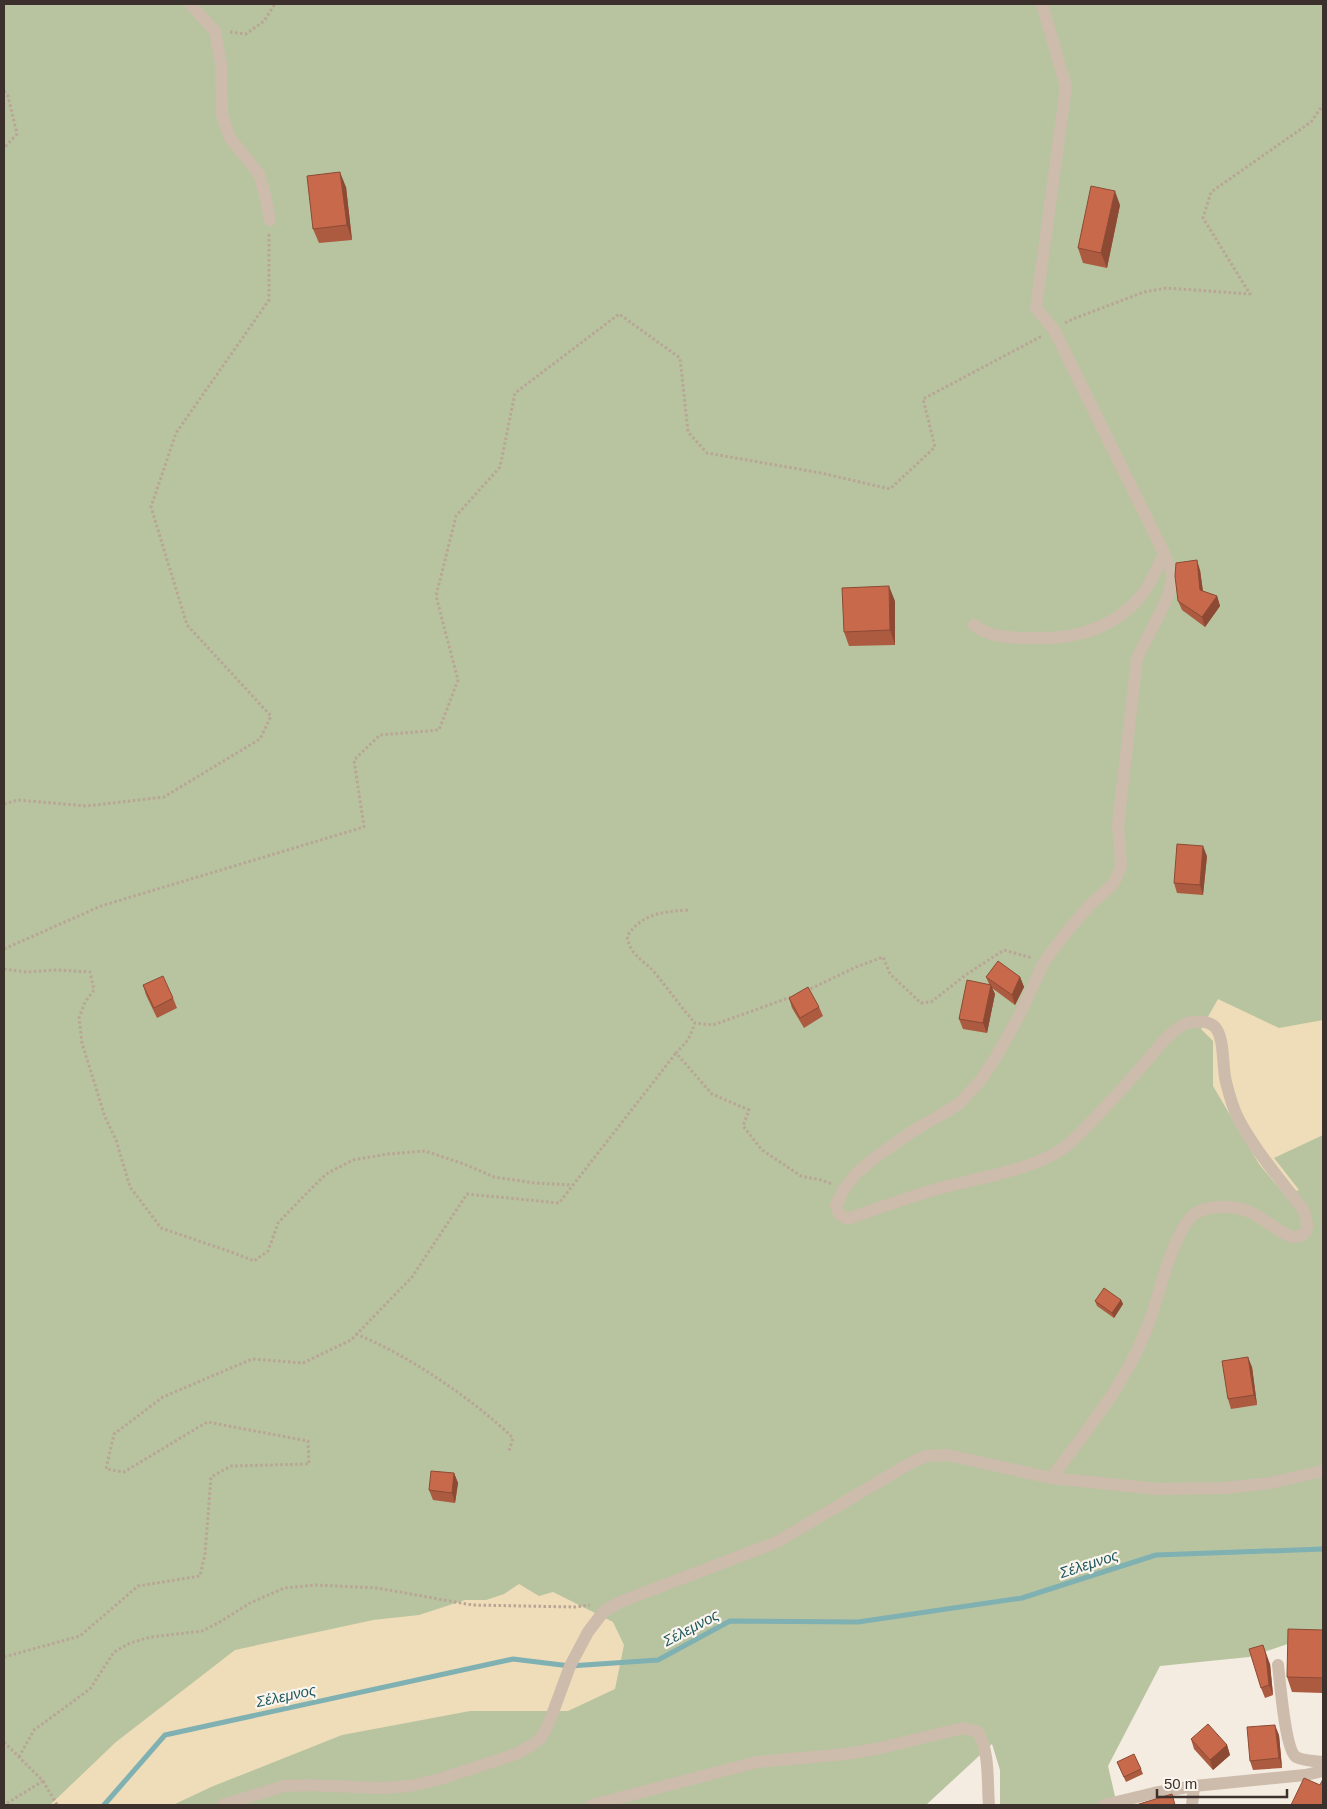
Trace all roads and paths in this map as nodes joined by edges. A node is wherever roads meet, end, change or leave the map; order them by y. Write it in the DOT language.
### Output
graph roads {
  1 [pos="190,4"];
  2 [pos="275,4"];
  3 [pos="1042,4"];
  4 [pos="215,30"];
  5 [pos="4,91"];
  6 [pos="1323,105"];
  7 [pos="4,148"];
  8 [pos="270,220"];
  9 [pos="1073,319"];
  10 [pos="1054,330"];
  11 [pos="1164,553"];
  12 [pos="974,625"];
  13 [pos="4,804"];
  14 [pos="688,910"];
  15 [pos="4,949"];
  16 [pos="1044,962"];
  17 [pos="4,969"];
  18 [pos="805,992"];
  19 [pos="797,995"];
  20 [pos="695,1024"];
  21 [pos="676,1053"];
  22 [pos="573,1185"];
  23 [pos="844,1189"];
  24 [pos="356,1334"];
  25 [pos="509,1451"];
  26 [pos="1323,1471"];
  27 [pos="1051,1478"];
  28 [pos="593,1605"];
  29 [pos="4,1657"];
  30 [pos="1278,1665"];
  31 [pos="4,1742"];
  32 [pos="19,1757"];
  33 [pos="1323,1762"];
  34 [pos="1323,1771"];
  35 [pos="43,1781"];
  36 [pos="1194,1786"];
  37 [pos="4,1805"];
  38 [pos="57,1805"];
  39 [pos="222,1805"];
  40 [pos="592,1805"];
  41 [pos="989,1805"];
  42 [pos="1104,1805"];
  43 [pos="1192,1805"];
  1 -- 4 [label="street"];
  2 -- 4 [label="path"];
  3 -- 10 [label="street"];
  4 -- 8 [label="street"];
  5 -- 7 [label="path"];
  6 -- 9 [label="path"];
  8 -- 13 [label="path"];
  10 -- 11 [label="street"];
  10 -- 15 [label="path"];
  11 -- 12 [label="street"];
  11 -- 16 [label="street"];
  14 -- 20 [label="path"];
  16 -- 18 [label="path"];
  16 -- 23 [label="street"];
  17 -- 22 [label="path"];
  19 -- 20 [label="path"];
  20 -- 21 [label="path"];
  21 -- 22 [label="path"];
  21 -- 23 [label="path"];
  22 -- 24 [label="path"];
  23 -- 27 [label="street"];
  24 -- 25 [label="path"];
  24 -- 29 [label="path"];
  26 -- 27 [label="street"];
  27 -- 39 [label="street"];
  28 -- 32 [label="path"];
  30 -- 33 [label="street"];
  31 -- 32 [label="path"];
  32 -- 35 [label="path"];
  34 -- 36 [label="street"];
  35 -- 37 [label="path"];
  35 -- 38 [label="path"];
  36 -- 42 [label="street"];
  36 -- 43 [label="street"];
  40 -- 41 [label="street"];
}
